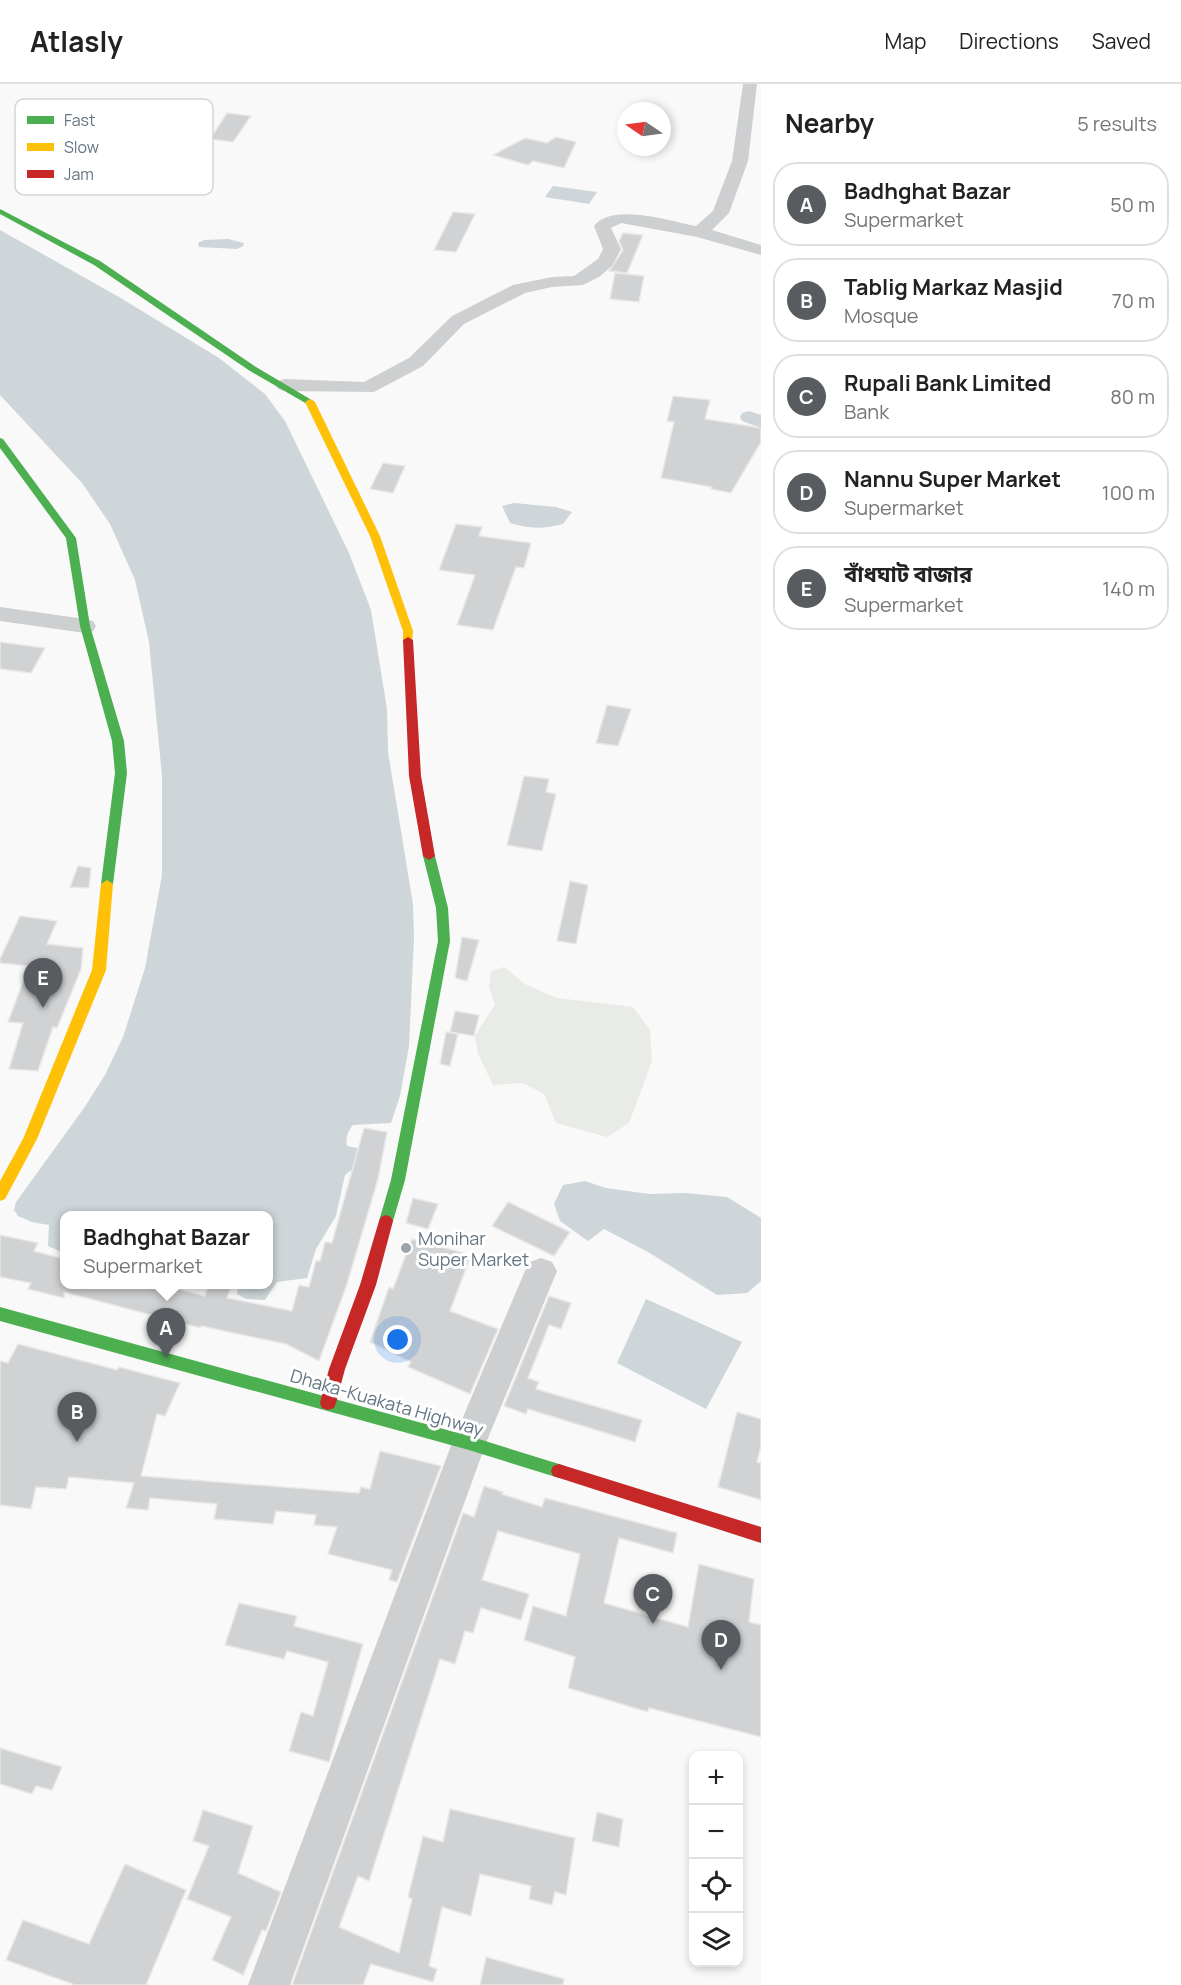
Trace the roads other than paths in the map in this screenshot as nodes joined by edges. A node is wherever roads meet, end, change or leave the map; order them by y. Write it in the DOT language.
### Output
graph roads {
  1 [pos="750,84"];
  2 [pos="0,211"];
  3 [pos="700,232"];
  4 [pos="761,250"];
  5 [pos="285,385"];
  6 [pos="0,441"];
  7 [pos="0,614"];
  8 [pos="85,626"];
  9 [pos="0,1195"];
  10 [pos="541,1271"];
  11 [pos="0,1314"];
  12 [pos="328,1403"];
  13 [pos="469,1443"];
  14 [pos="761,1534"];
  15 [pos="269,1985"];
  1 -- 3 [label="street"];
  2 -- 5 [label="street"];
  3 -- 4 [label="street"];
  3 -- 5 [label="street"];
  5 -- 12 [label="street"];
  6 -- 8 [label="street"];
  7 -- 8 [label="street"];
  8 -- 9 [label="street"];
  10 -- 13 [label="street"];
  11 -- 12 [label="street, Dhaka-Kuakata Highway"];
  12 -- 13 [label="street, Dhaka-Kuakata Highway"];
  13 -- 14 [label="street, Dhaka-Kuakata Highway"];
  13 -- 15 [label="street"];
}
